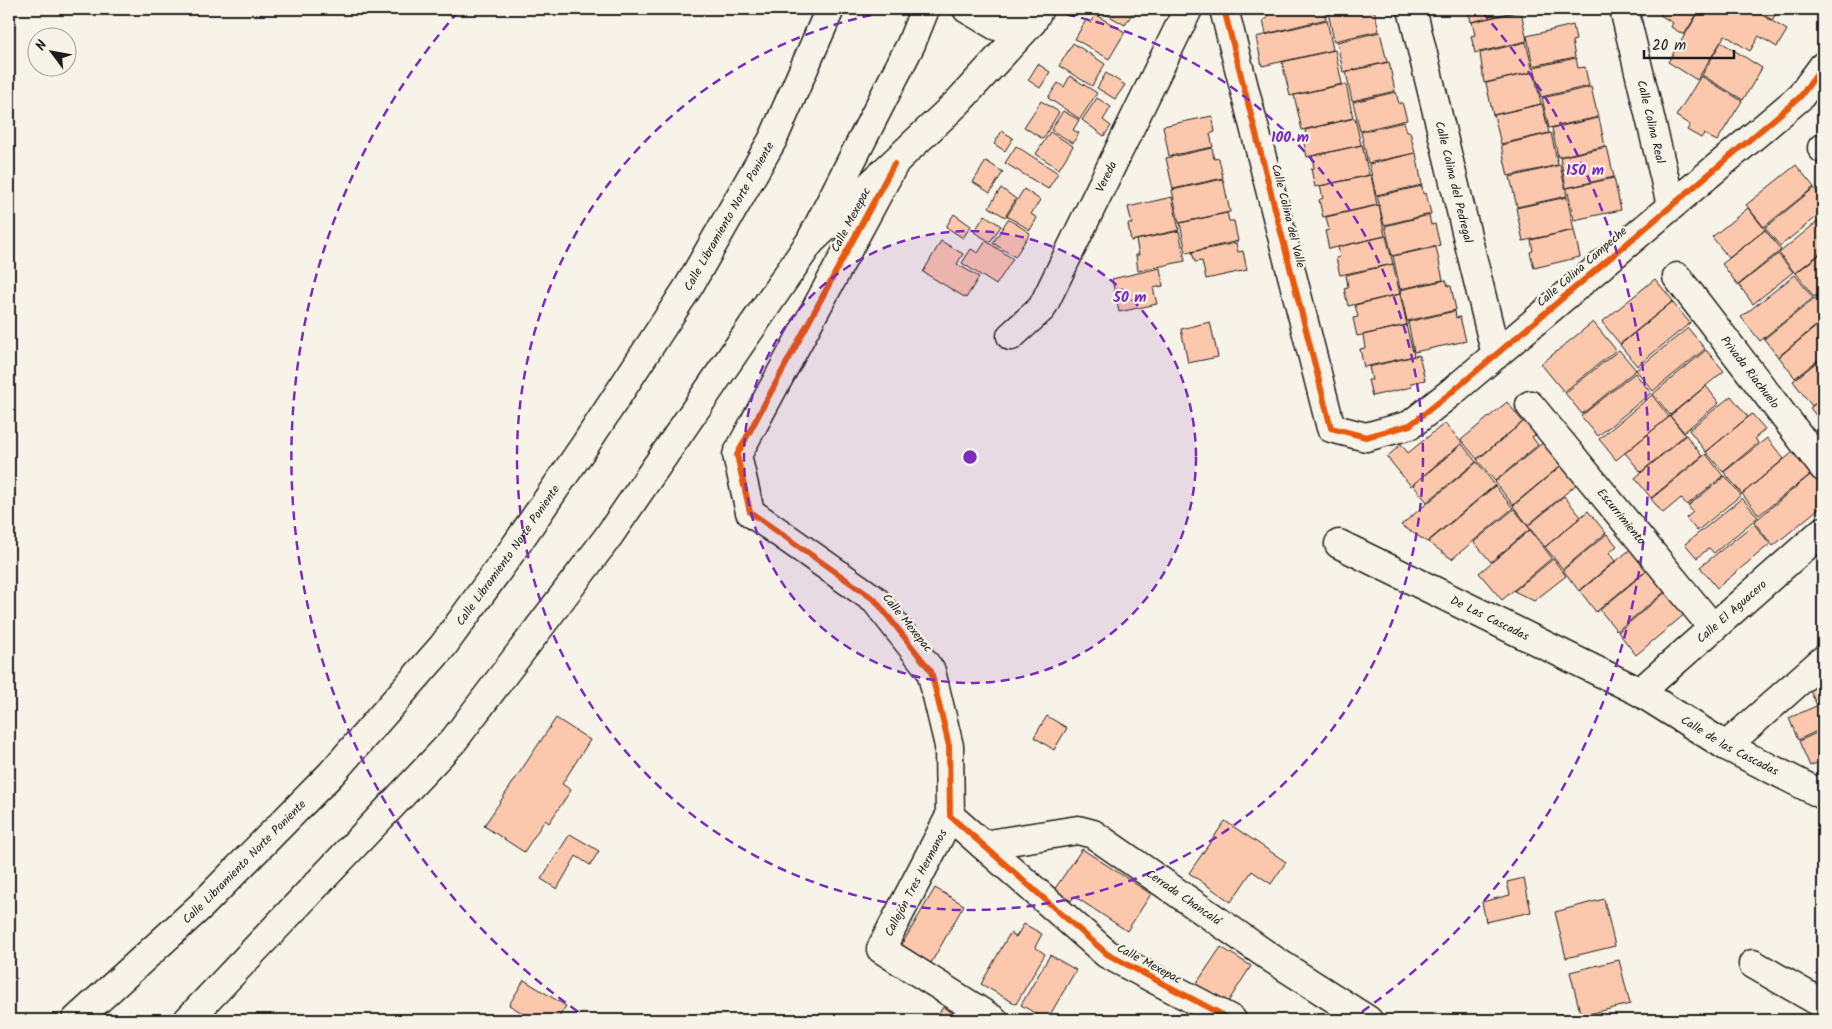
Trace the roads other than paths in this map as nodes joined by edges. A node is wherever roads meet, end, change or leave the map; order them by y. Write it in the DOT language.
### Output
graph roads {
  1 [pos="830,9"];
  2 [pos="925,9"];
  3 [pos="967,9"];
  4 [pos="1188,9"];
  5 [pos="1224,9"];
  6 [pos="1412,9"];
  7 [pos="1624,9"];
  8 [pos="1035,15"];
  9 [pos="1823,66"];
  10 [pos="894,164"];
  11 [pos="1671,206"];
  12 [pos="810,242"];
  13 [pos="1677,277"];
  14 [pos="1011,336"];
  15 [pos="1496,355"];
  16 [pos="1530,405"];
  17 [pos="1331,428"];
  18 [pos="1823,467"];
  19 [pos="1823,531"];
  20 [pos="1340,544"];
  21 [pos="1713,628"];
  22 [pos="1823,660"];
  23 [pos="1640,692"];
  24 [pos="1726,746"];
  25 [pos="1823,794"];
  26 [pos="950,816"];
  27 [pos="983,845"];
  28 [pos="1753,964"];
  29 [pos="1823,1004"];
  30 [pos="1333,1012"];
  31 [pos="76,1020"];
  32 [pos="188,1020"];
  33 [pos="994,1020"];
  34 [pos="1232,1020"];
  35 [pos="1368,1020"];
  1 -- 31 [label="main road, Calle Libramiento Norte Poniente"];
  2 -- 12 [label="main road"];
  3 -- 8 [label="main road"];
  4 -- 14 [label="main road, Vereda"];
  5 -- 17 [label="main road, Calle Colina del Valle"];
  6 -- 15 [label="main road, Calle Colina del Pedregal"];
  7 -- 11 [label="main road, Calle Colina Real"];
  8 -- 10 [label="main road"];
  9 -- 11 [label="main road, Calle Colina Campeche"];
  10 -- 12 [label="main road"];
  10 -- 26 [label="main road, Calle Mexepac"];
  11 -- 15 [label="main road, Calle Colina Campeche"];
  12 -- 32 [label="main road"];
  13 -- 18 [label="main road, Privada Riachuelo"];
  15 -- 17 [label="main road, Calle Colina Campeche"];
  16 -- 21 [label="main road, Escurrimiento"];
  19 -- 21 [label="main road, Calle El Aguacero"];
  20 -- 23 [label="main road, De Las Cascadas"];
  21 -- 23 [label="main road, Calle El Aguacero"];
  22 -- 24 [label="main road"];
  23 -- 24 [label="main road, Calle de las Cascadas"];
  24 -- 25 [label="main road, Calle de las Cascadas"];
  26 -- 27 [label="main road, Calle Mexepac"];
  26 -- 33 [label="main road, Callejón Tres Hermanos"];
  27 -- 30 [label="main road, Cerrada Chancalá"];
  27 -- 34 [label="main road, Calle Mexepac"];
  28 -- 29 [label="main road"];
  30 -- 35 [label="main road, Cerrada Chancalá"];
}
